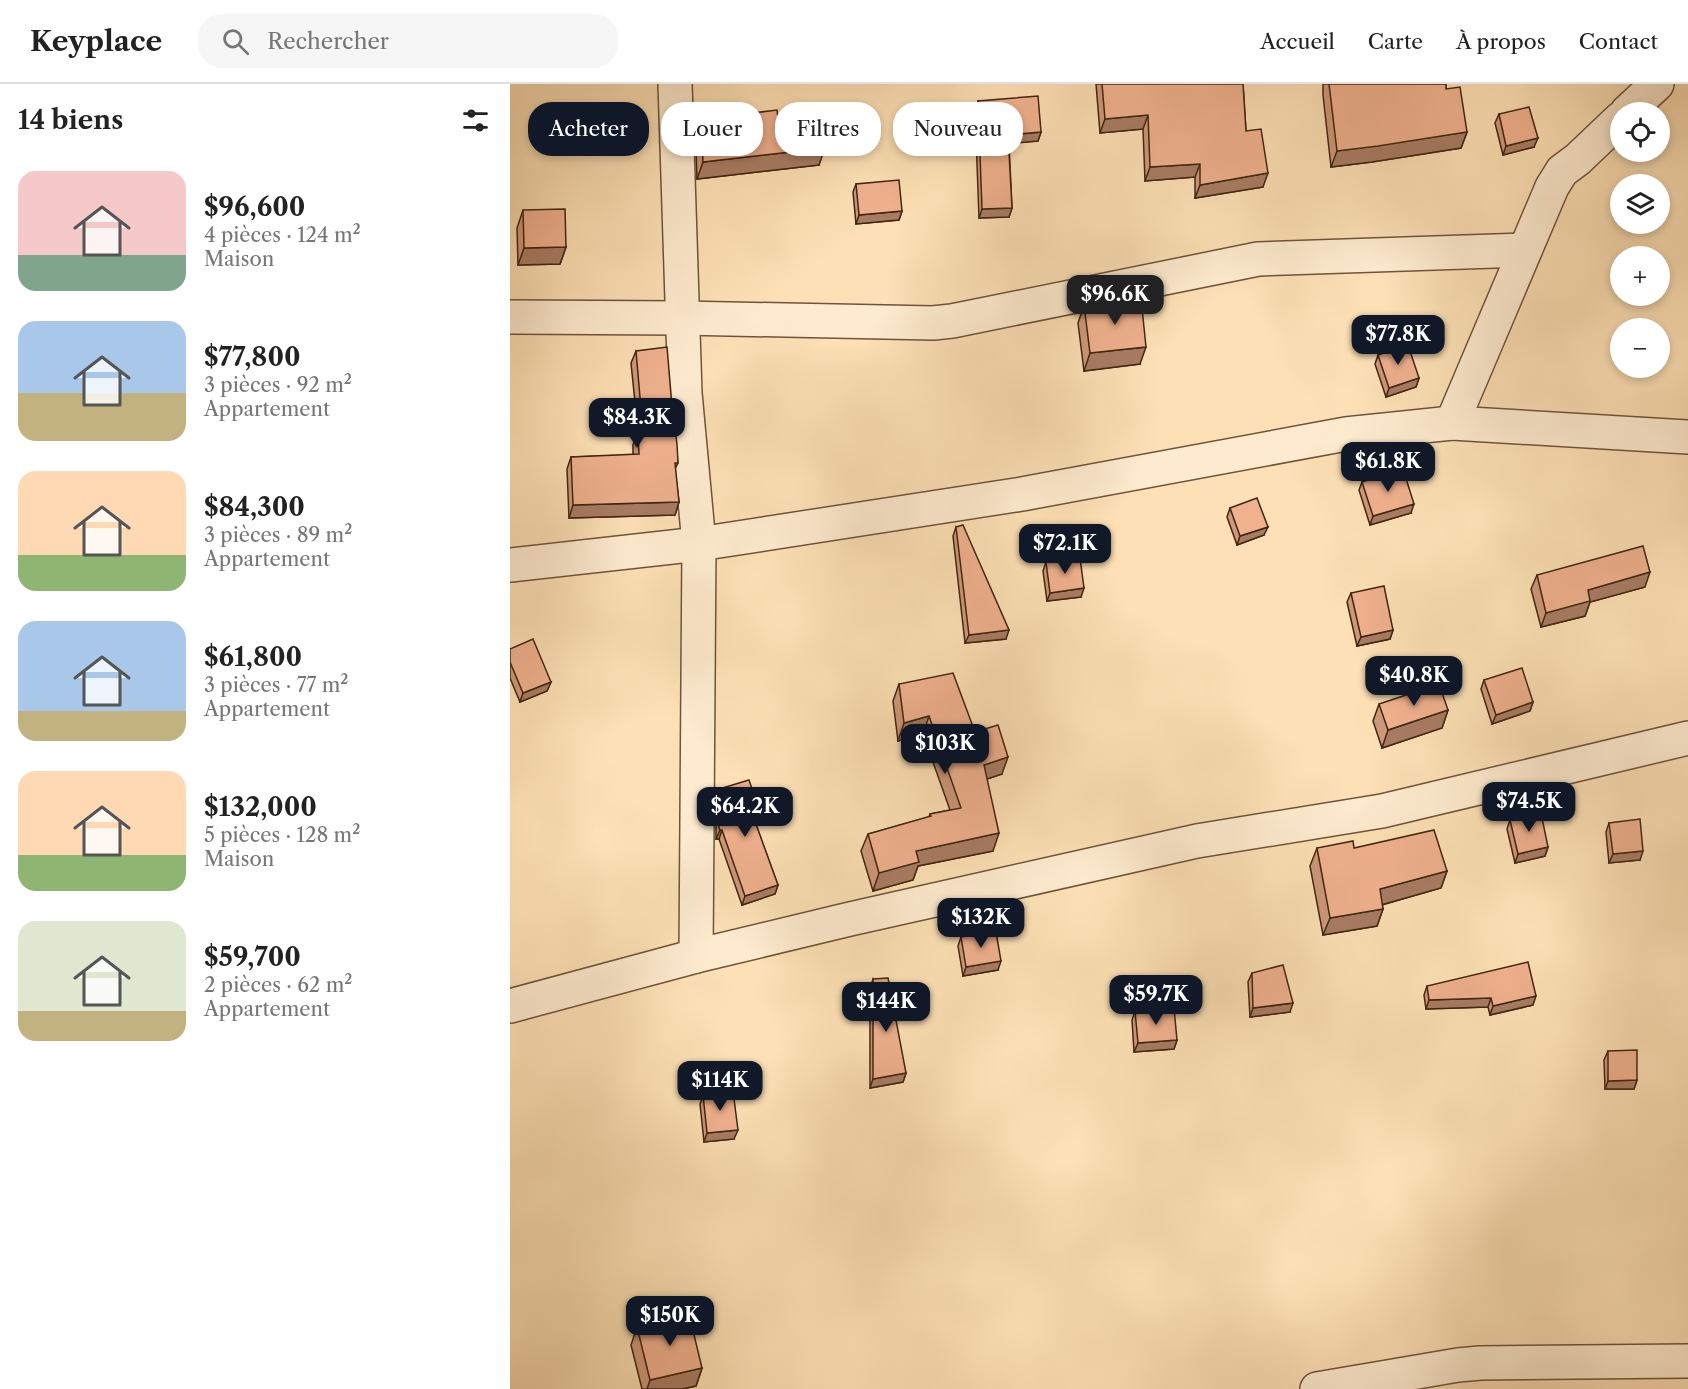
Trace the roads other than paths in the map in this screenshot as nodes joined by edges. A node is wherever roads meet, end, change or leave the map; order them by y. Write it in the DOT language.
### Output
graph roads {
  1 [pos="675,84"];
  2 [pos="1657,84"];
  3 [pos="1638,102"];
  4 [pos="1610,129"];
  5 [pos="1525,250"];
  6 [pos="510,317"];
  7 [pos="682,318"];
  8 [pos="1452,423"];
  9 [pos="1688,437"];
  10 [pos="699,544"];
  11 [pos="510,565"];
  12 [pos="1688,738"];
  13 [pos="696,956"];
  14 [pos="510,1006"];
  15 [pos="1688,1361"];
  16 [pos="1317,1389"];
  1 -- 7 [label="street"];
  2 -- 3 [label="street"];
  4 -- 5 [label="street"];
  5 -- 7 [label="street"];
  5 -- 8 [label="street"];
  6 -- 7 [label="street"];
  7 -- 10 [label="street"];
  8 -- 9 [label="street"];
  8 -- 10 [label="street"];
  10 -- 11 [label="street"];
  10 -- 13 [label="street"];
  12 -- 13 [label="street"];
  13 -- 14 [label="street"];
  15 -- 16 [label="street"];
}
